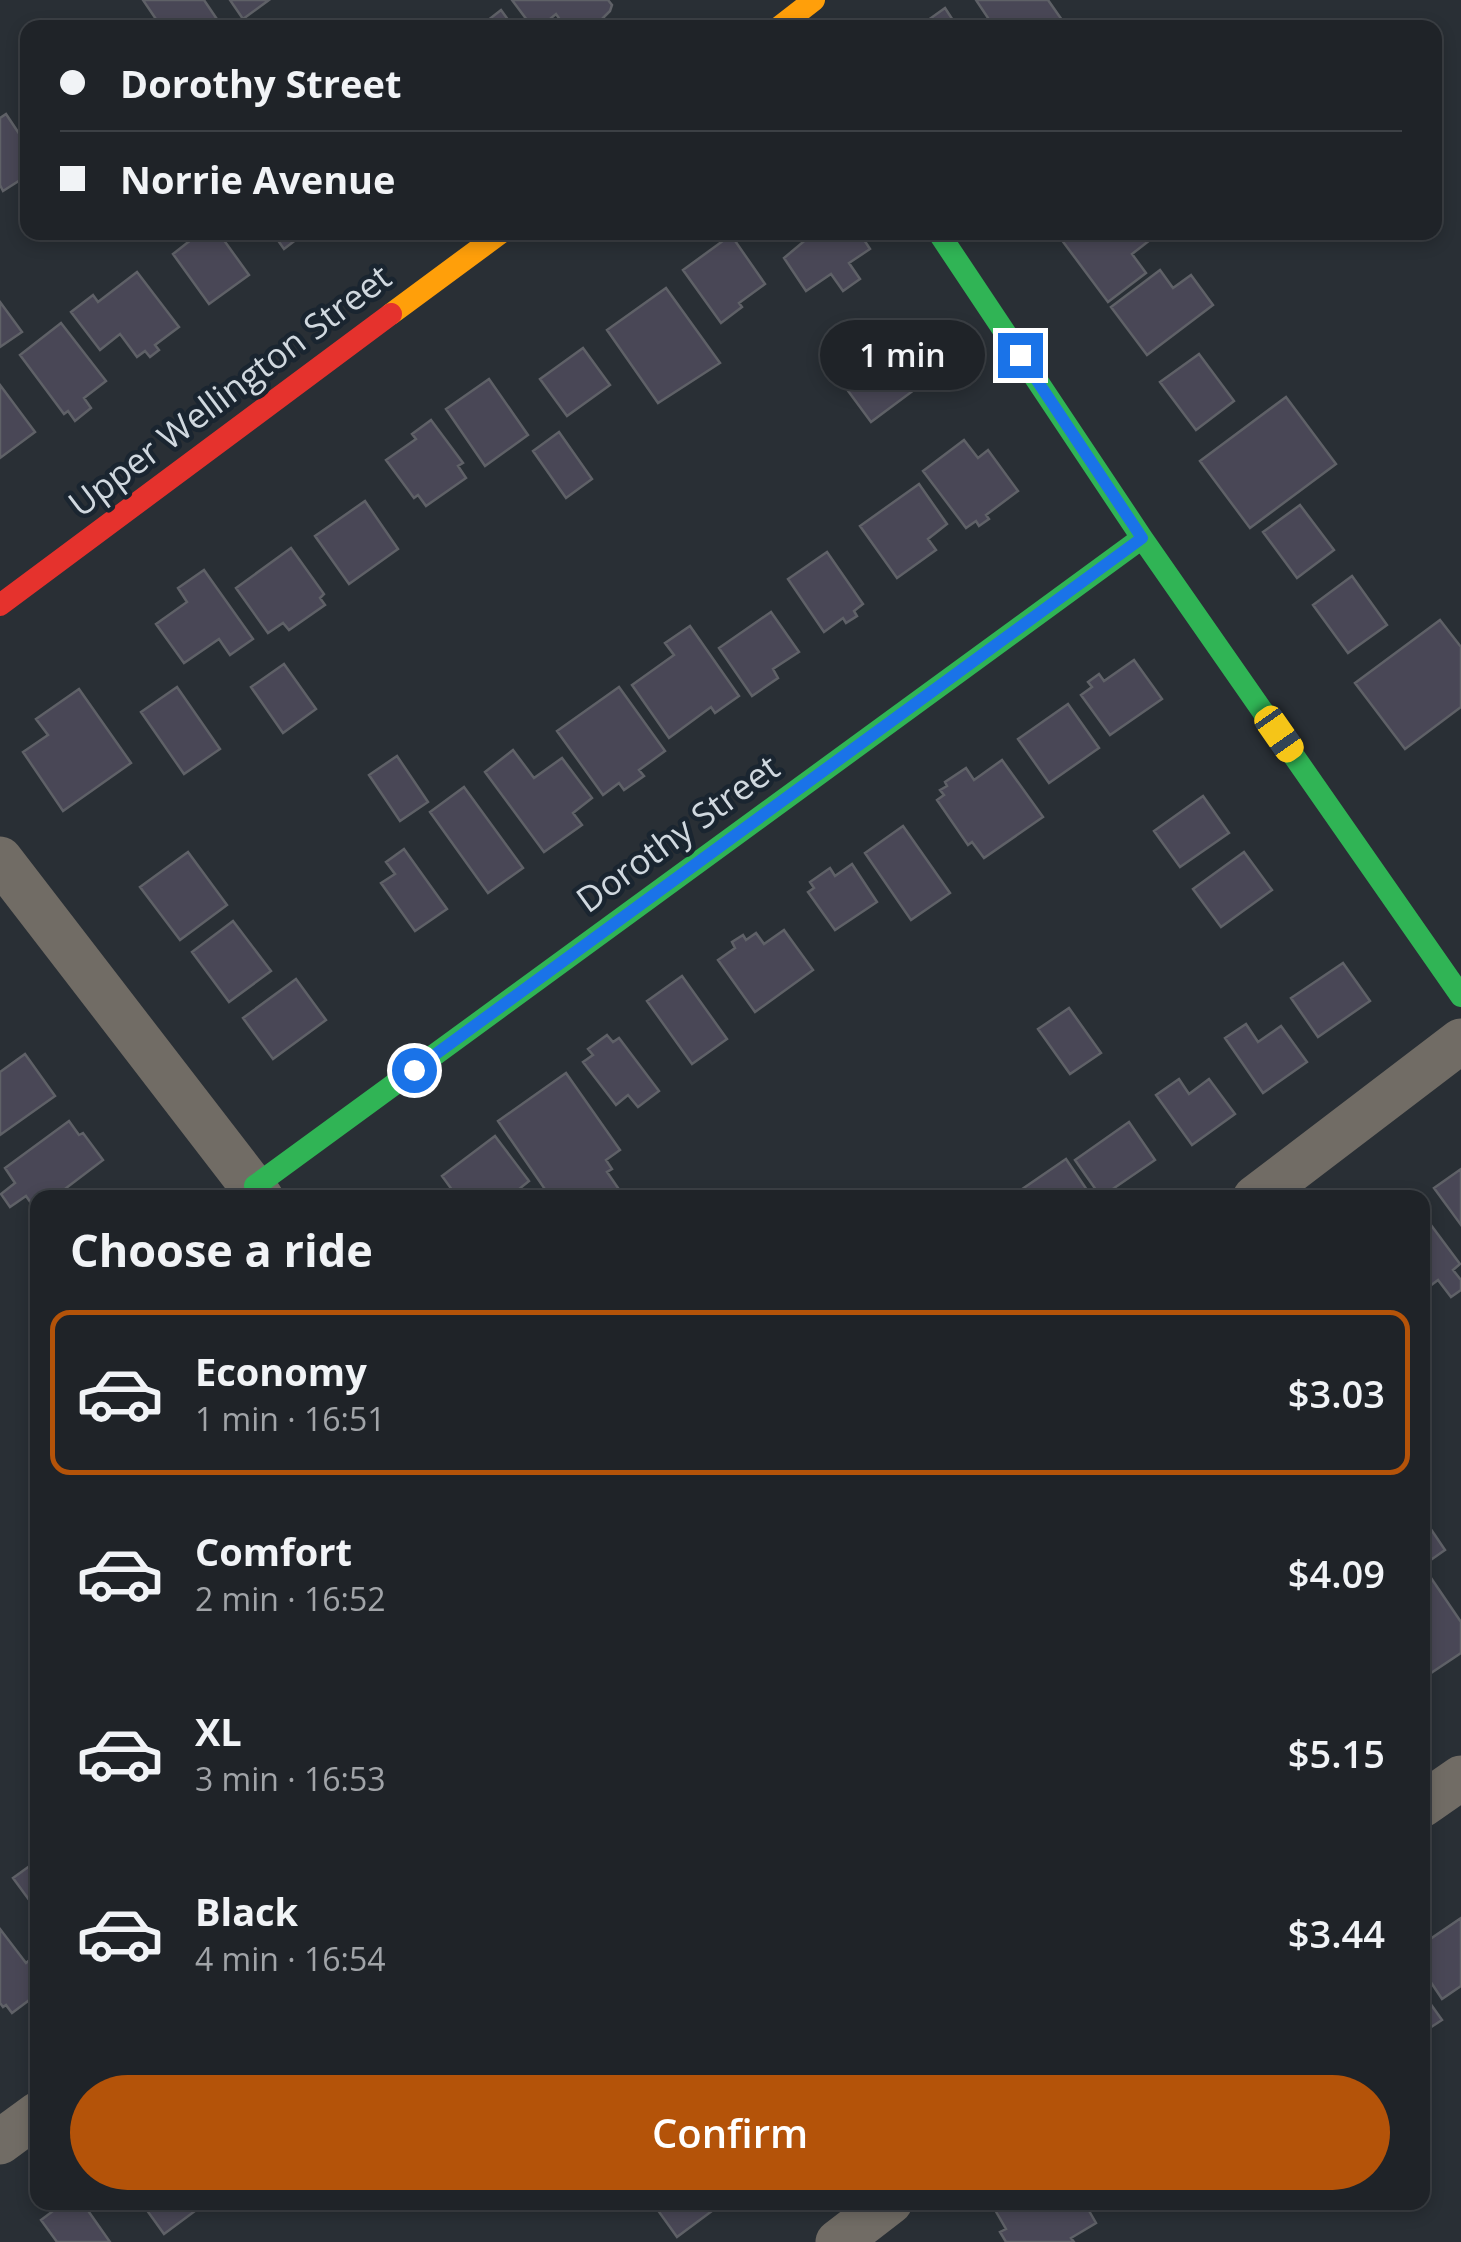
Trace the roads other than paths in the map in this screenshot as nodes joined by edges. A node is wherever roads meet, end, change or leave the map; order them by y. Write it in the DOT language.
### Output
graph roads {
  1 [pos="491,240"];
  2 [pos="943,240"];
  3 [pos="1142,538"];
  4 [pos="0,605"];
  5 [pos="0,859"];
  6 [pos="1461,996"];
  7 [pos="1461,1042"];
  8 [pos="256,1190"];
  9 [pos="261,1190"];
  10 [pos="1266,1190"];
  11 [pos="1461,1778"];
  12 [pos="1430,1800"];
  13 [pos="30,2120"];
  14 [pos="0,2142"];
  1 -- 4 [label="street, Upper Wellington Street"];
  2 -- 3 [label="street"];
  3 -- 6 [label="street"];
  3 -- 9 [label="street, Dorothy Street"];
  5 -- 8 [label="street"];
  7 -- 10 [label="street"];
  11 -- 12 [label="street"];
  13 -- 14 [label="street"];
}
